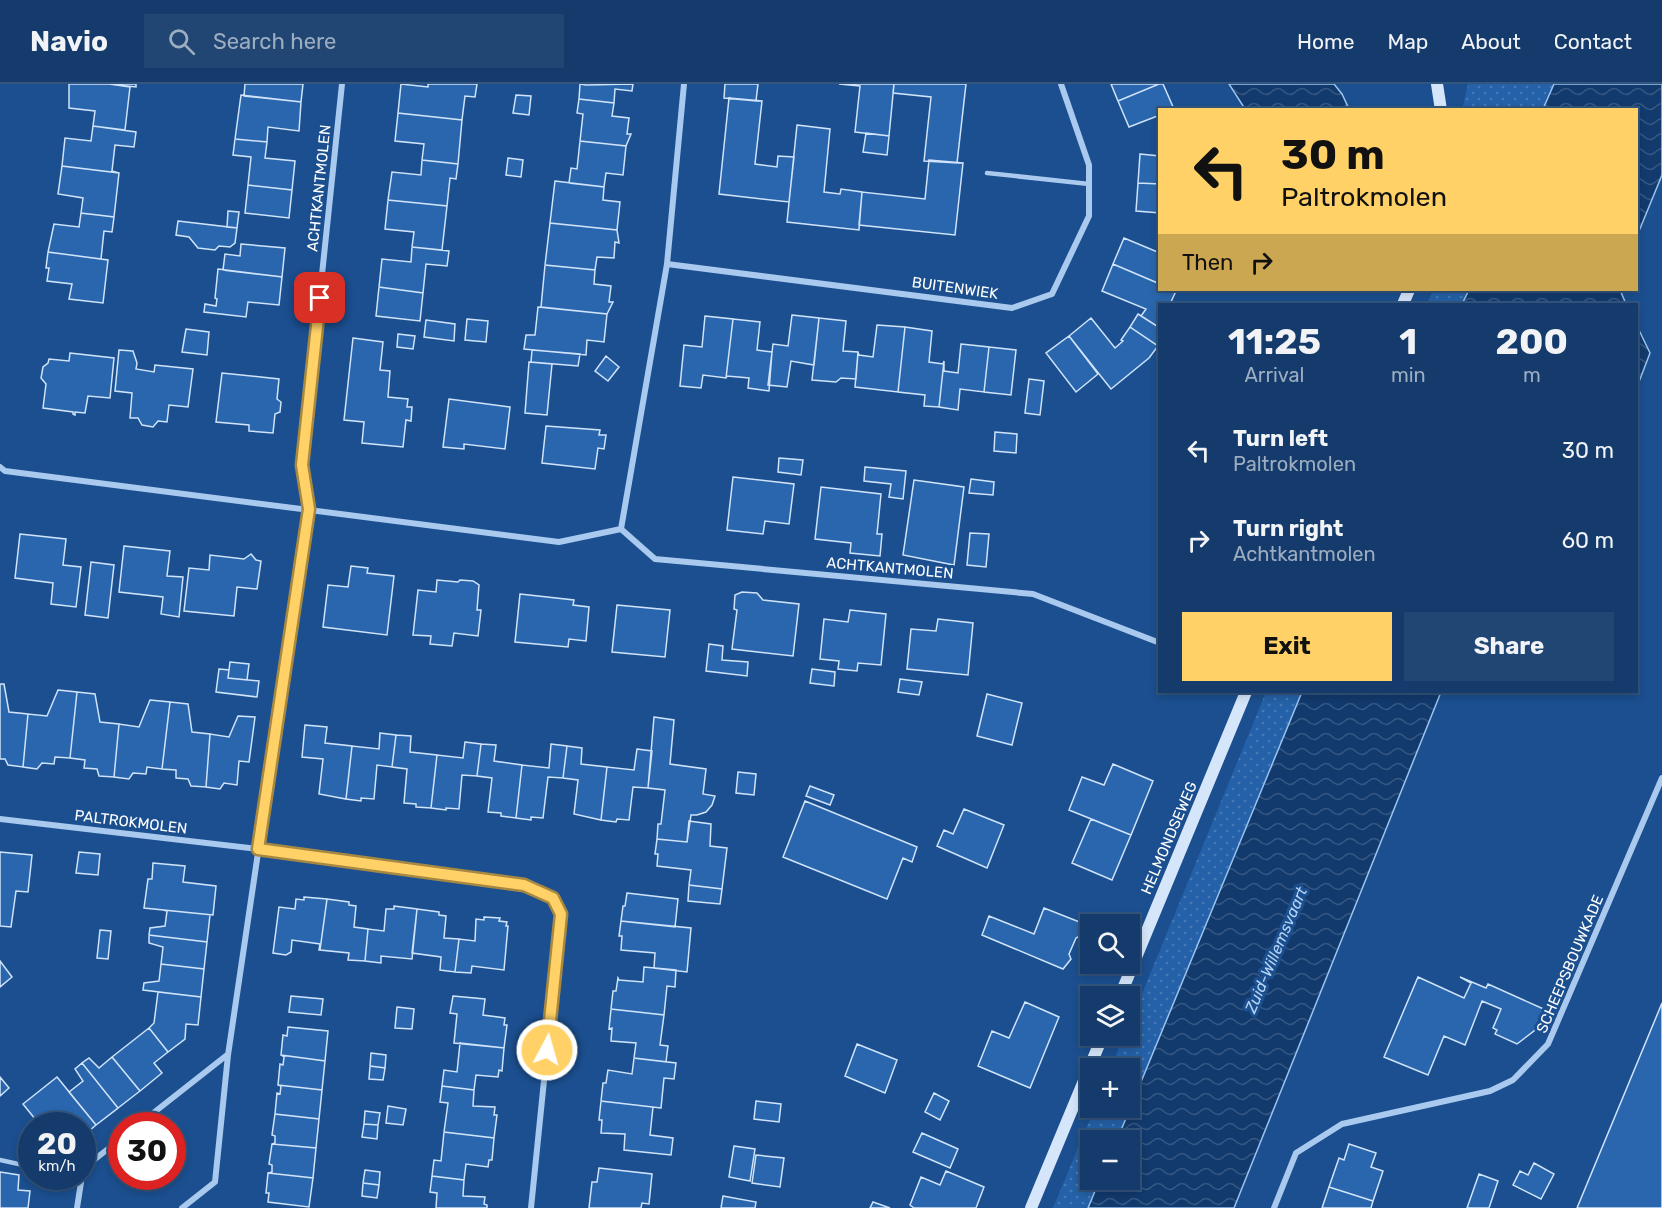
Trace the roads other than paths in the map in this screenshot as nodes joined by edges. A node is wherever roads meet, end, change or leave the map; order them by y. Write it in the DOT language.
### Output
graph roads {
  1 [pos="342,84"];
  2 [pos="684,84"];
  3 [pos="1061,84"];
  4 [pos="1437,84"];
  5 [pos="1441,108"];
  6 [pos="987,173"];
  7 [pos="1089,184"];
  8 [pos="668,264"];
  9 [pos="0,467"];
  10 [pos="309,509"];
  11 [pos="621,529"];
  12 [pos="1158,642"];
  13 [pos="1246,693"];
  14 [pos="1662,778"];
  15 [pos="0,819"];
  16 [pos="258,849"];
  17 [pos="1124,986"];
  18 [pos="1098,1046"];
  19 [pos="228,1055"];
  20 [pos="155,1112"];
  21 [pos="108,1149"];
  22 [pos="96,1158"];
  23 [pos="0,1160"];
  24 [pos="18,1164"];
  25 [pos="80,1190"];
  26 [pos="77,1208"];
  27 [pos="182,1208"];
  28 [pos="531,1208"];
  29 [pos="1031,1208"];
  30 [pos="1274,1208"];
  1 -- 10 [label="street, ACHTKANTMOLEN"];
  2 -- 8 [label="street"];
  3 -- 7 [label="street, BUITENWIEK"];
  4 -- 5 [label="street"];
  6 -- 7 [label="lane"];
  7 -- 8 [label="street, BUITENWIEK"];
  8 -- 11 [label="street"];
  9 -- 10 [label="street"];
  10 -- 11 [label="street"];
  10 -- 16 [label="street, ACHTKANTMOLEN"];
  11 -- 12 [label="street, ACHTKANTMOLEN"];
  13 -- 17 [label="street, HELMONDSEWEG"];
  14 -- 30 [label="street, SCHEEPSBOUWKADE"];
  15 -- 16 [label="street, PALTROKMOLEN"];
  16 -- 19 [label="street"];
  16 -- 28 [label="street, PALTROKMOLEN"];
  18 -- 29 [label="street"];
  19 -- 20 [label="street"];
  19 -- 27 [label="street"];
  21 -- 22 [label="street"];
  23 -- 24 [label="lane"];
  25 -- 26 [label="street"];
}
